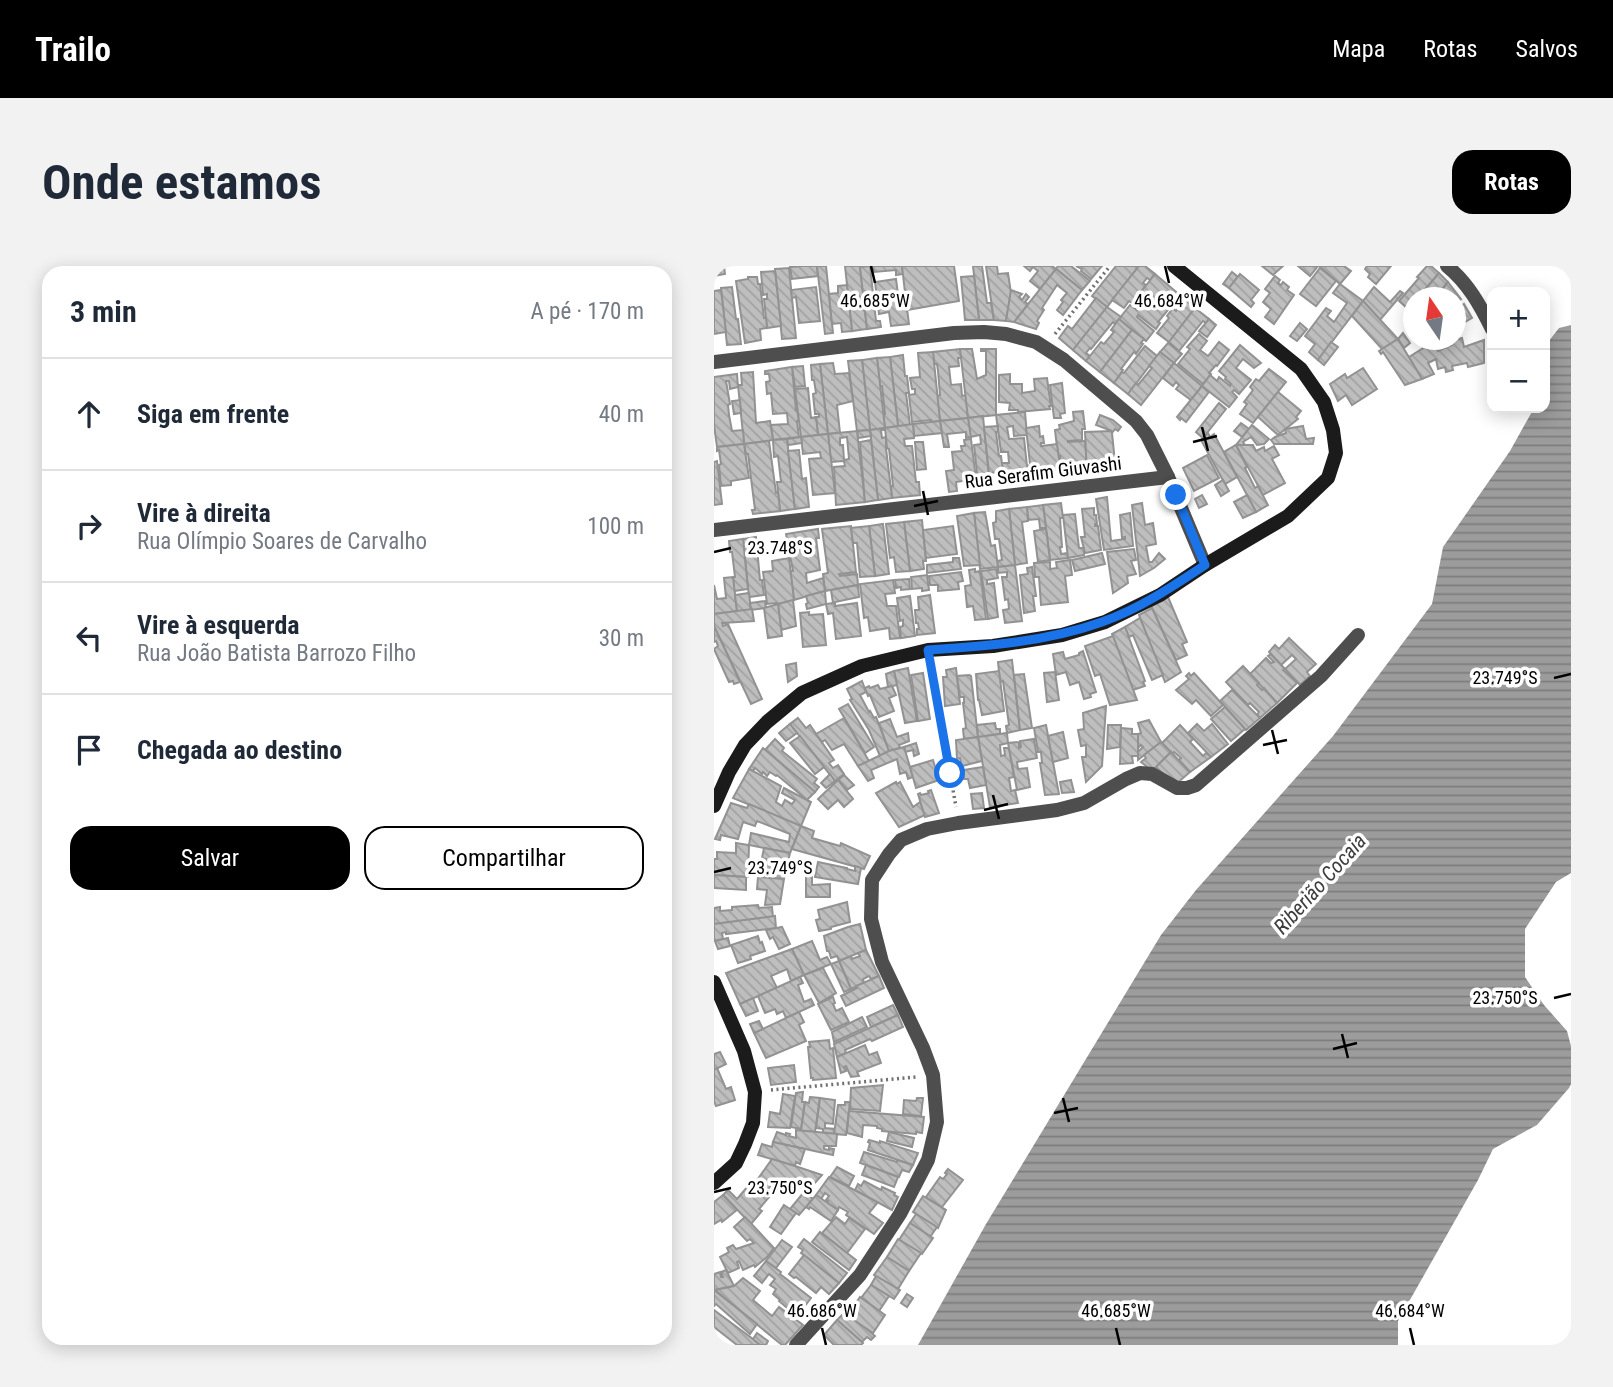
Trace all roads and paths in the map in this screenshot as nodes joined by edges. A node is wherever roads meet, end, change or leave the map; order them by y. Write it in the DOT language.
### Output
graph roads {
  1 [pos="1110,266"];
  2 [pos="1174,266"];
  3 [pos="1447,266"];
  4 [pos="1487,319"];
  5 [pos="1046,348"];
  6 [pos="714,362"];
  7 [pos="1168,477"];
  8 [pos="714,530"];
  9 [pos="1205,565"];
  10 [pos="1358,635"];
  11 [pos="928,650"];
  12 [pos="714,806"];
  13 [pos="958,822"];
  14 [pos="714,982"];
  15 [pos="933,1075"];
  16 [pos="755,1092"];
  17 [pos="714,1183"];
  18 [pos="796,1345"];
  1 -- 5 [label="path"];
  2 -- 9 [label="main road"];
  3 -- 4 [label="street"];
  5 -- 6 [label="street"];
  5 -- 7 [label="street"];
  7 -- 8 [label="street, Rua Serafim Giuvashi"];
  7 -- 9 [label="street"];
  9 -- 11 [label="main road"];
  10 -- 13 [label="street"];
  11 -- 12 [label="main road"];
  11 -- 13 [label="path"];
  13 -- 15 [label="street"];
  14 -- 16 [label="main road"];
  15 -- 16 [label="path"];
  15 -- 18 [label="street"];
  16 -- 17 [label="main road"];
}
